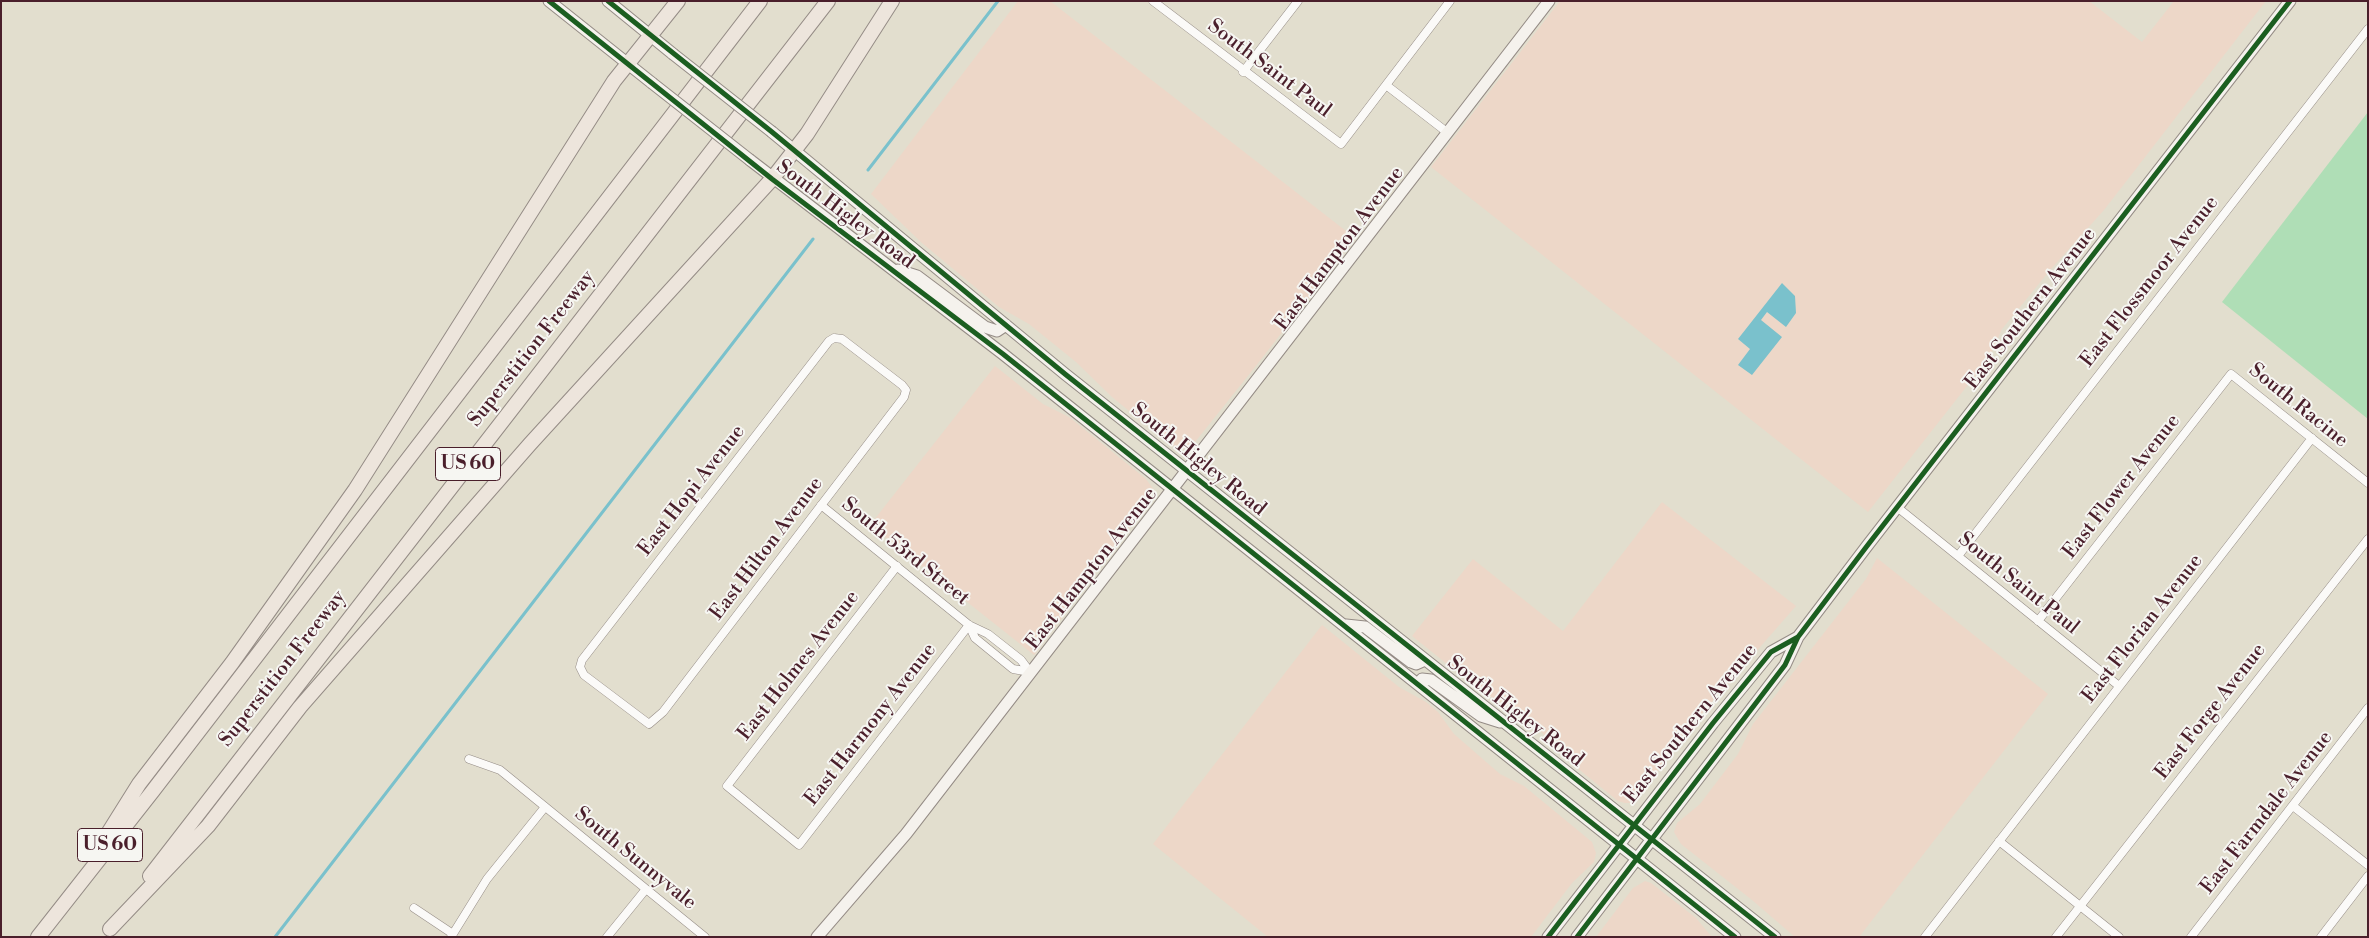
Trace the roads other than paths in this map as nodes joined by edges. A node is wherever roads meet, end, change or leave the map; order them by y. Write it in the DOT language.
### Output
graph roads {
  1 [pos="549,1"];
  2 [pos="608,1"];
  3 [pos="678,1"];
  4 [pos="760,1"];
  5 [pos="828,1"];
  6 [pos="892,1"];
  7 [pos="1153,1"];
  8 [pos="1298,1"];
  9 [pos="1450,1"];
  10 [pos="1549,1"];
  11 [pos="2290,1"];
  12 [pos="2368,29"];
  13 [pos="650,35"];
  14 [pos="627,63"];
  15 [pos="1243,72"];
  16 [pos="1386,85"];
  17 [pos="1448,133"];
  18 [pos="795,151"];
  19 [pos="772,179"];
  20 [pos="889,268"];
  21 [pos="1006,325"];
  22 [pos="834,338"];
  23 [pos="2231,374"];
  24 [pos="2312,438"];
  25 [pos="1187,471"];
  26 [pos="2368,483"];
  27 [pos="1174,488"];
  28 [pos="821,505"];
  29 [pos="1897,507"];
  30 [pos="2368,539"];
  31 [pos="1958,556"];
  32 [pos="897,566"];
  33 [pos="2038,621"];
  34 [pos="969,625"];
  35 [pos="1346,625"];
  36 [pos="1798,638"];
  37 [pos="1005,648"];
  38 [pos="998,656"];
  39 [pos="1425,660"];
  40 [pos="1030,672"];
  41 [pos="1419,683"];
  42 [pos="2119,686"];
  43 [pos="2368,708"];
  44 [pos="649,724"];
  45 [pos="1506,724"];
  46 [pos="468,759"];
  47 [pos="2293,806"];
  48 [pos="545,807"];
  49 [pos="1634,825"];
  50 [pos="1653,840"];
  51 [pos="2000,841"];
  52 [pos="799,845"];
  53 [pos="1619,845"];
  54 [pos="1639,859"];
  55 [pos="2368,865"];
  56 [pos="2368,876"];
  57 [pos="646,889"];
  58 [pos="68,897"];
  59 [pos="2079,906"];
  60 [pos="414,908"];
  61 [pos="107,933"];
  62 [pos="452,935"];
  63 [pos="38,937"];
  64 [pos="607,937"];
  65 [pos="705,937"];
  66 [pos="817,937"];
  67 [pos="1548,937"];
  68 [pos="1578,937"];
  69 [pos="1735,937"];
  70 [pos="1775,937"];
  71 [pos="1925,937"];
  72 [pos="2056,937"];
  73 [pos="2119,937"];
  74 [pos="2191,937"];
  75 [pos="2321,937"];
  1 -- 14 [label="main road, South Higley Road"];
  2 -- 13 [label="main road, South Higley Road"];
  3 -- 13 [label="highway"];
  4 -- 58 [label="highway, Superstition Freeway / US 60"];
  5 -- 61 [label="highway, Superstition Freeway / US 60"];
  6 -- 18 [label="highway"];
  7 -- 15 [label="street, South Saint Paul"];
  8 -- 15 [label="street"];
  9 -- 16 [label="street"];
  10 -- 17 [label="main road, East Hampton Avenue"];
  11 -- 29 [label="main road, East Southern Avenue"];
  12 -- 31 [label="street, East Flossmoor Avenue"];
  13 -- 14 [label="highway"];
  13 -- 18 [label="main road, South Higley Road, bridge"];
  14 -- 19 [label="main road, South Higley Road, bridge"];
  14 -- 58 [label="highway"];
  15 -- 16 [label="street, South Saint Paul"];
  16 -- 17 [label="street"];
  17 -- 25 [label="main road, East Hampton Avenue"];
  18 -- 19 [label="highway"];
  18 -- 21 [label="main road, South Higley Road"];
  19 -- 20 [label="main road, South Higley Road"];
  19 -- 61 [label="highway"];
  20 -- 21 [label="main road"];
  20 -- 27 [label="main road, South Higley Road"];
  21 -- 25 [label="main road, South Higley Road"];
  22 -- 28 [label="street, East Hilton Avenue"];
  22 -- 44 [label="street, East Hopi Avenue"];
  23 -- 24 [label="street, South Racine"];
  23 -- 33 [label="street, East Flower Avenue"];
  24 -- 26 [label="street, South Racine"];
  24 -- 42 [label="street, East Florian Avenue"];
  25 -- 27 [label="main road, East Hampton Avenue"];
  25 -- 39 [label="main road, South Higley Road"];
  27 -- 35 [label="main road, South Higley Road"];
  27 -- 40 [label="main road, East Hampton Avenue"];
  28 -- 32 [label="street, South 53rd Street"];
  28 -- 44 [label="street, East Hilton Avenue"];
  29 -- 31 [label="street, South Saint Paul"];
  29 -- 36 [label="main road, East Southern Avenue"];
  30 -- 59 [label="street, East Forge Avenue"];
  31 -- 33 [label="street, South Saint Paul"];
  32 -- 34 [label="street, South 53rd Street"];
  32 -- 52 [label="street, East Holmes Avenue"];
  33 -- 42 [label="street, South Saint Paul"];
  34 -- 37 [label="street, South 53rd Street"];
  34 -- 38 [label="street, South 53rd Street"];
  34 -- 52 [label="street, East Harmony Avenue"];
  35 -- 39 [label="main road"];
  35 -- 41 [label="main road, South Higley Road"];
  36 -- 49 [label="main road, East Southern Avenue"];
  36 -- 50 [label="main road, East Southern Avenue"];
  37 -- 38 [label="street"];
  37 -- 40 [label="street, South 53rd Street"];
  38 -- 40 [label="street, South 53rd Street"];
  39 -- 45 [label="main road, South Higley Road"];
  40 -- 66 [label="main road, East Hampton Avenue"];
  41 -- 45 [label="main road"];
  41 -- 53 [label="main road, South Higley Road"];
  42 -- 51 [label="street, East Florian Avenue"];
  43 -- 47 [label="street, East Farmdale Avenue"];
  45 -- 49 [label="main road, South Higley Road"];
  46 -- 48 [label="street, South Sunnyvale"];
  47 -- 55 [label="street"];
  47 -- 74 [label="street, East Farmdale Avenue"];
  48 -- 57 [label="street, South Sunnyvale"];
  48 -- 62 [label="street"];
  49 -- 50 [label="main road, South Higley Road"];
  49 -- 53 [label="main road, East Southern Avenue"];
  50 -- 54 [label="main road, East Southern Avenue"];
  50 -- 70 [label="main road, South Higley Road"];
  51 -- 59 [label="street"];
  51 -- 71 [label="street, East Florian Avenue"];
  53 -- 54 [label="main road, South Higley Road"];
  53 -- 67 [label="main road, East Southern Avenue"];
  54 -- 68 [label="main road, East Southern Avenue"];
  54 -- 69 [label="main road, South Higley Road"];
  56 -- 75 [label="street"];
  57 -- 64 [label="street"];
  57 -- 65 [label="street, South Sunnyvale"];
  58 -- 63 [label="highway, Superstition Freeway / US 60"];
  59 -- 72 [label="street, East Forge Avenue"];
  59 -- 73 [label="street"];
  60 -- 62 [label="street"];
}
